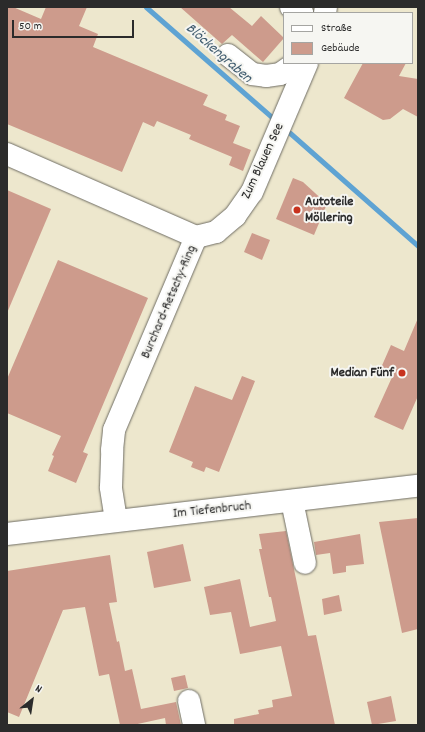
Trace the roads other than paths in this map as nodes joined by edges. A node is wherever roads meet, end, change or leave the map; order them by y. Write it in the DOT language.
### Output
graph roads {
  1 [pos="291,7"];
  2 [pos="300,12"];
  3 [pos="228,55"];
  4 [pos="295,64"];
  5 [pos="307,64"];
  6 [pos="7,154"];
  7 [pos="196,237"];
  8 [pos="418,486"];
  9 [pos="292,501"];
  10 [pos="116,520"];
  11 [pos="7,534"];
  12 [pos="305,562"];
  13 [pos="189,701"];
  14 [pos="194,725"];
  1 -- 2 [label="street"];
  3 -- 4 [label="street"];
  5 -- 7 [label="street, Zum Blauen See"];
  6 -- 7 [label="street, Burchard-Retschy-Ring"];
  7 -- 10 [label="street, Burchard-Retschy-Ring"];
  8 -- 9 [label="street, Im Tiefenbruch"];
  9 -- 10 [label="street, Im Tiefenbruch"];
  9 -- 12 [label="street"];
  10 -- 11 [label="street, Im Tiefenbruch"];
  13 -- 14 [label="street"];
}
